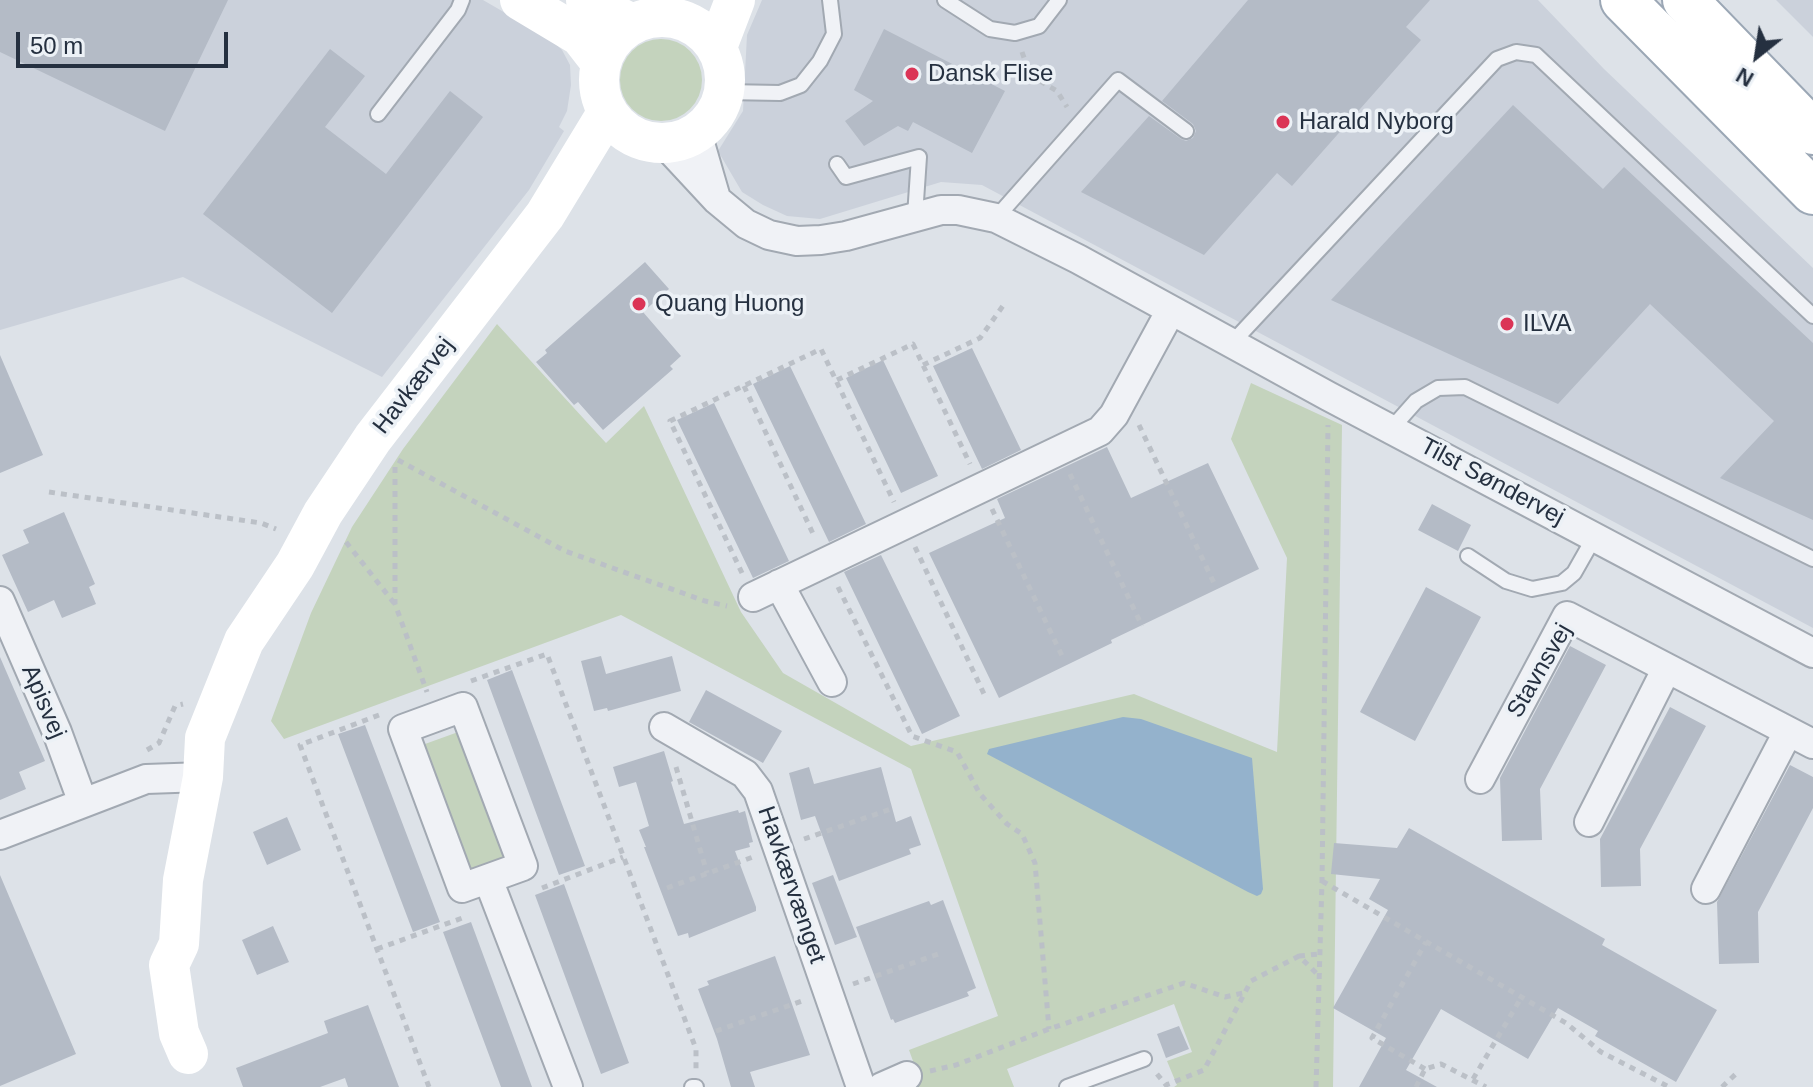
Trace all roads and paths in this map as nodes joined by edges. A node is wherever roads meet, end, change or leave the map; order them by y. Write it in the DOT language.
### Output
graph roads {
  1 [pos="462,0"];
  2 [pos="520,0"];
  3 [pos="586,0"];
  4 [pos="735,0"];
  5 [pos="830,0"];
  6 [pos="945,0"];
  7 [pos="1059,0"];
  8 [pos="1623,0"];
  9 [pos="1685,0"];
  10 [pos="661,13"];
  11 [pos="1015,33"];
  12 [pos="717,47"];
  13 [pos="601,63"];
  14 [pos="725,92"];
  15 [pos="378,114"];
  16 [pos="1080,124"];
  17 [pos="1186,131"];
  18 [pos="650,132"];
  19 [pos="1813,132"];
  20 [pos="837,164"];
  21 [pos="1813,192"];
  22 [pos="915,216"];
  23 [pos="996,218"];
  24 [pos="1005,303"];
  25 [pos="1171,310"];
  26 [pos="1813,316"];
  27 [pos="1232,343"];
  28 [pos="923,365"];
  29 [pos="1328,396"];
  30 [pos="1117,408"];
  31 [pos="1392,428"];
  32 [pos="1059,451"];
  33 [pos="49,492"];
  34 [pos="904,524"];
  35 [pos="1595,536"];
  36 [pos="308,540"];
  37 [pos="1468,556"];
  38 [pos="1813,559"];
  39 [pos="1214,583"];
  40 [pos="779,584"];
  41 [pos="753,597"];
  42 [pos="0,601"];
  43 [pos="395,604"];
  44 [pos="1142,626"];
  45 [pos="1813,653"];
  46 [pos="1667,668"];
  47 [pos="832,682"];
  48 [pos="984,694"];
  49 [pos="213,713"];
  50 [pos="435,717"];
  51 [pos="664,727"];
  52 [pos="912,736"];
  53 [pos="1801,738"];
  54 [pos="140,753"];
  55 [pos="203,777"];
  56 [pos="1480,779"];
  57 [pos="83,803"];
  58 [pos="1589,822"];
  59 [pos="0,835"];
  60 [pos="707,873"];
  61 [pos="488,879"];
  62 [pos="1322,881"];
  63 [pos="1706,889"];
  64 [pos="1426,942"];
  65 [pos="1320,954"];
  66 [pos="1299,956"];
  67 [pos="1319,977"];
  68 [pos="1243,993"];
  69 [pos="1521,998"];
  70 [pos="1049,1029"];
  71 [pos="1144,1059"];
  72 [pos="1425,1069"];
  73 [pos="188,1070"];
  74 [pos="1739,1071"];
  75 [pos="1473,1079"];
  76 [pos="894,1082"];
  77 [pos="568,1087"];
  78 [pos="861,1087"];
  79 [pos="1067,1087"];
  80 [pos="1316,1087"];
  81 [pos="1416,1087"];
  82 [pos="1486,1087"];
  83 [pos="1669,1087"];
  84 [pos="1722,1087"];
  1 -- 15 [label="lane"];
  2 -- 13 [label="street"];
  3 -- 10 [label="street"];
  4 -- 12 [label="street"];
  5 -- 14 [label="lane"];
  6 -- 11 [label="lane"];
  7 -- 11 [label="lane"];
  8 -- 21 [label="main road"];
  9 -- 19 [label="main road"];
  10 -- 12 [label="street"];
  10 -- 13 [label="street"];
  11 -- 16 [label="path"];
  12 -- 14 [label="street"];
  13 -- 18 [label="street"];
  14 -- 18 [label="street"];
  16 -- 17 [label="lane"];
  16 -- 23 [label="lane"];
  18 -- 22 [label="street, Tilst Søndervej"];
  18 -- 36 [label="street, Havkærvej"];
  20 -- 22 [label="lane"];
  22 -- 23 [label="street, Tilst Søndervej"];
  23 -- 25 [label="street, Tilst Søndervej"];
  24 -- 28 [label="path"];
  25 -- 27 [label="street, Tilst Søndervej"];
  25 -- 30 [label="street"];
  26 -- 27 [label="lane"];
  27 -- 29 [label="street, Tilst Søndervej"];
  29 -- 31 [label="street, Tilst Søndervej"];
  29 -- 62 [label="path"];
  30 -- 32 [label="street"];
  30 -- 39 [label="path"];
  31 -- 35 [label="street, Tilst Søndervej"];
  31 -- 38 [label="lane"];
  32 -- 34 [label="street"];
  32 -- 44 [label="path"];
  33 -- 36 [label="path"];
  34 -- 40 [label="street"];
  34 -- 41 [label="path"];
  34 -- 48 [label="path"];
  35 -- 37 [label="lane"];
  35 -- 45 [label="street, Tilst Søndervej"];
  36 -- 43 [label="path"];
  36 -- 49 [label="street, Havkærvej"];
  36 -- 55 [label="street, Havkærvej"];
  40 -- 41 [label="street"];
  40 -- 47 [label="street"];
  41 -- 43 [label="path"];
  42 -- 57 [label="street, Apisvej"];
  43 -- 50 [label="path"];
  46 -- 53 [label="street, Stavnsvej"];
  46 -- 56 [label="street, Stavnsvej"];
  46 -- 58 [label="street"];
  49 -- 54 [label="path"];
  49 -- 55 [label="street, Havkærvej"];
  50 -- 61 [label="street"];
  50 -- 61 [label="street"];
  51 -- 60 [label="path"];
  51 -- 78 [label="street, Havkærvænget"];
  52 -- 70 [label="path"];
  53 -- 63 [label="street, Stavnsvej"];
  55 -- 57 [label="street"];
  55 -- 73 [label="street, Havkærvej"];
  57 -- 59 [label="street"];
  61 -- 77 [label="street"];
  62 -- 64 [label="path"];
  62 -- 65 [label="path"];
  64 -- 69 [label="path"];
  64 -- 72 [label="path"];
  65 -- 66 [label="path"];
  65 -- 67 [label="path"];
  66 -- 67 [label="path"];
  66 -- 68 [label="path"];
  67 -- 80 [label="path"];
  68 -- 70 [label="path"];
  68 -- 71 [label="path"];
  69 -- 75 [label="path"];
  69 -- 83 [label="path"];
  70 -- 76 [label="path"];
  71 -- 79 [label="lane"];
  72 -- 75 [label="path"];
  72 -- 81 [label="path"];
  74 -- 84 [label="path"];
  75 -- 82 [label="path"];
}
